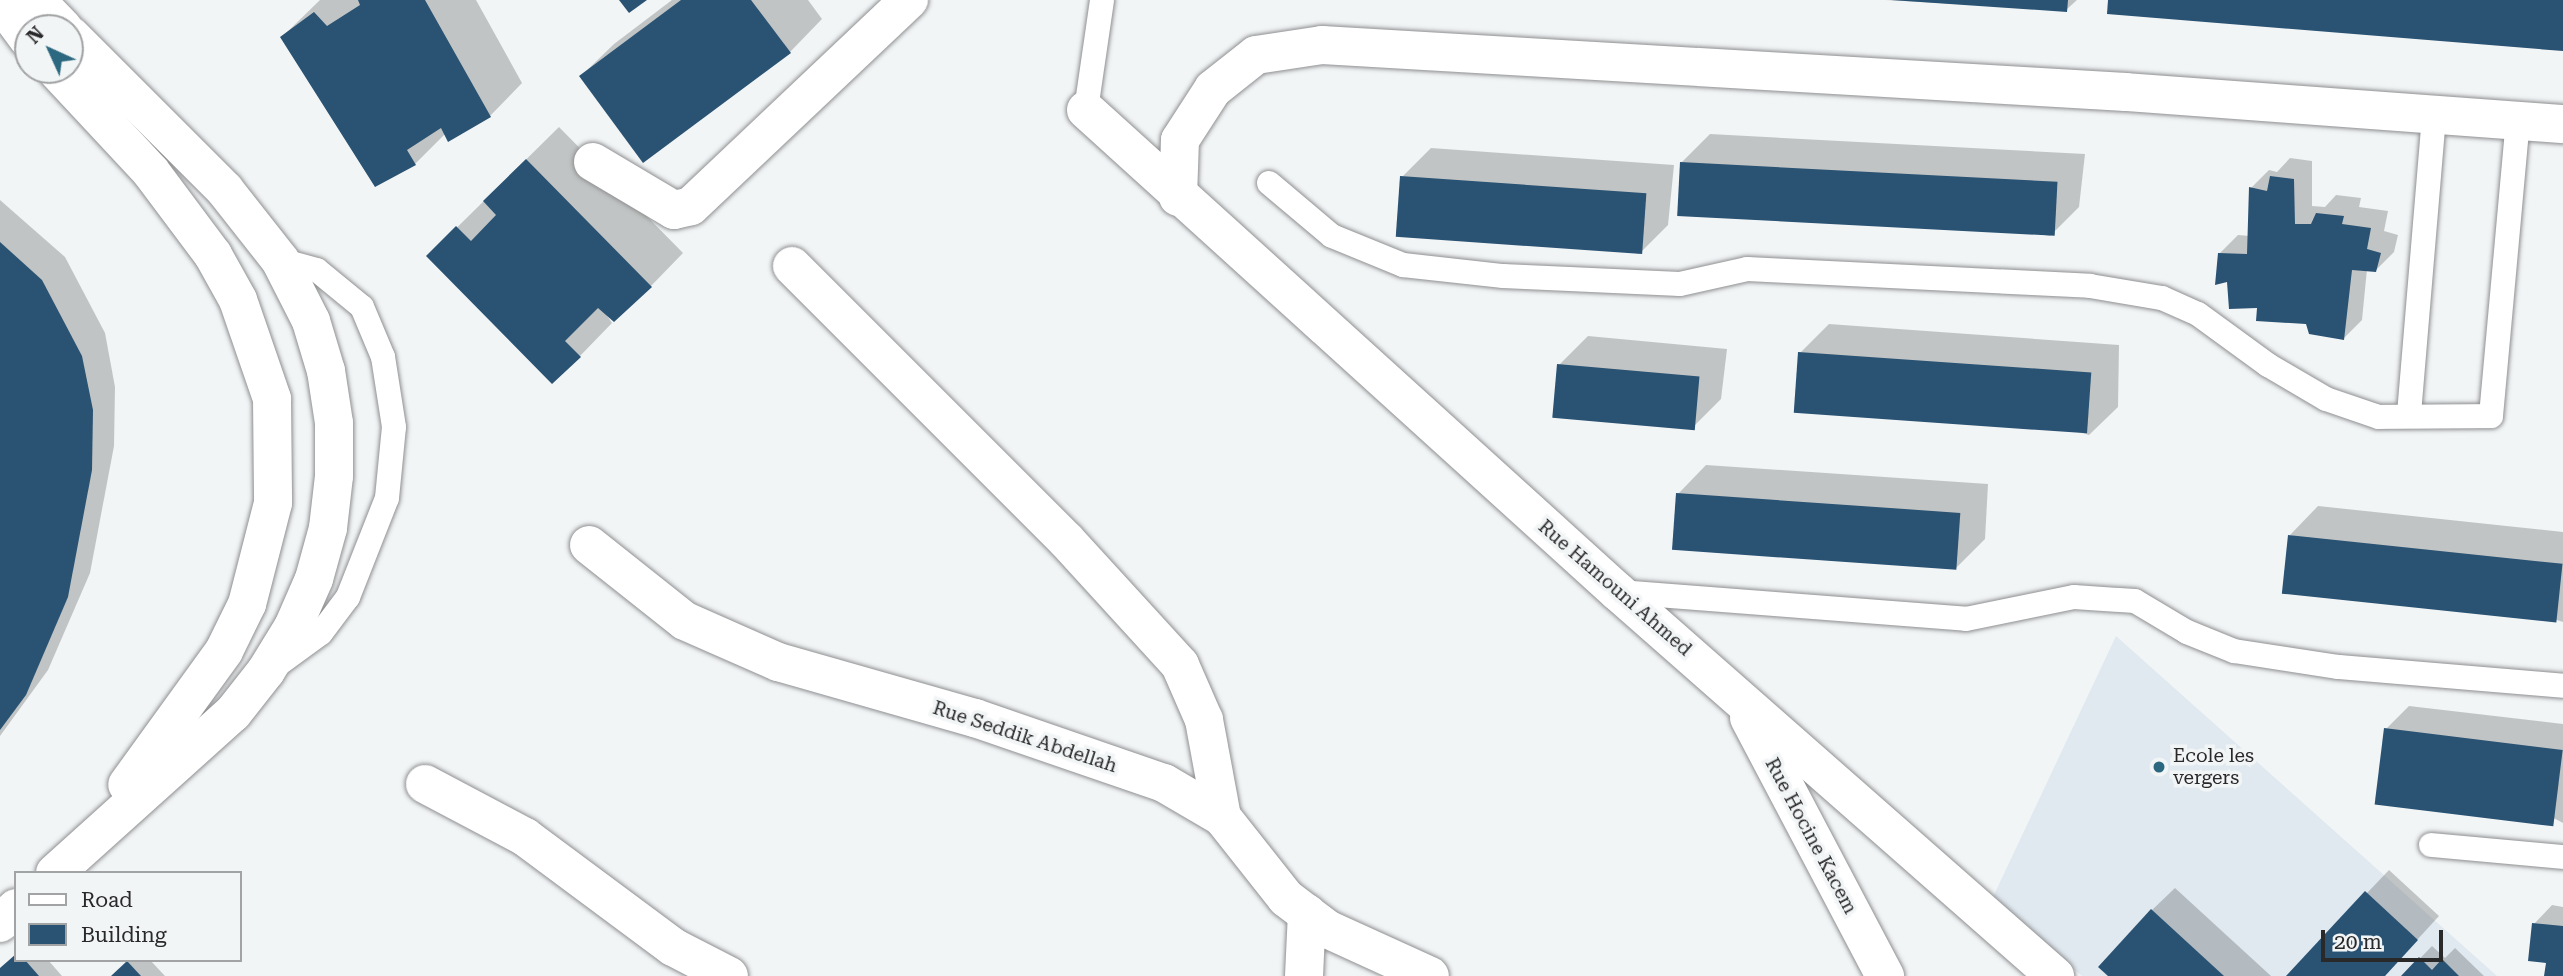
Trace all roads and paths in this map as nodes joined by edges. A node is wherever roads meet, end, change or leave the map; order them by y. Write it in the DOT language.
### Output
graph roads {
  1 [pos="36,0"];
  2 [pos="909,0"];
  3 [pos="1102,0"];
  4 [pos="0,1"];
  5 [pos="49,14"];
  6 [pos="14,20"];
  7 [pos="84,50"];
  8 [pos="68,84"];
  9 [pos="1086,110"];
  10 [pos="2434,114"];
  11 [pos="2518,121"];
  12 [pos="2563,124"];
  13 [pos="593,162"];
  14 [pos="1269,183"];
  15 [pos="1178,197"];
  16 [pos="280,260"];
  17 [pos="792,266"];
  18 [pos="2409,414"];
  19 [pos="589,545"];
  20 [pos="1618,592"];
  21 [pos="266,671"];
  22 [pos="2563,686"];
  23 [pos="1737,695"];
  24 [pos="425,784"];
  25 [pos="1222,817"];
  26 [pos="2431,845"];
  27 [pos="2563,857"];
  28 [pos="63,866"];
  29 [pos="14,910"];
  30 [pos="1307,913"];
  31 [pos="0,923"];
  32 [pos="729,976"];
  33 [pos="1304,976"];
  34 [pos="1430,976"];
  35 [pos="1885,976"];
  36 [pos="2055,976"];
  1 -- 5 [label="main road"];
  2 -- 13 [label="main road"];
  3 -- 9 [label="lane"];
  4 -- 6 [label="main road"];
  7 -- 16 [label="main road"];
  8 -- 28 [label="main road"];
  9 -- 15 [label="main road, Rue Hamouni Ahmed"];
  10 -- 11 [label="main road"];
  10 -- 15 [label="main road"];
  10 -- 18 [label="lane"];
  11 -- 12 [label="main road"];
  11 -- 18 [label="lane"];
  14 -- 18 [label="lane"];
  15 -- 20 [label="main road, Rue Hamouni Ahmed"];
  16 -- 21 [label="main road"];
  16 -- 21 [label="lane"];
  17 -- 25 [label="main road"];
  19 -- 25 [label="main road, Rue Seddik Abdellah"];
  20 -- 22 [label="lane"];
  20 -- 23 [label="main road, Rue Hamouni Ahmed"];
  21 -- 28 [label="main road"];
  23 -- 35 [label="main road, Rue Hocine Kacem"];
  23 -- 36 [label="main road, Rue Hamouni Ahmed"];
  24 -- 32 [label="main road"];
  25 -- 30 [label="main road, Rue Seddik Abdellah"];
  26 -- 27 [label="lane"];
  29 -- 31 [label="main road"];
  30 -- 33 [label="main road"];
  30 -- 34 [label="main road, Rue Seddik Abdellah"];
}
